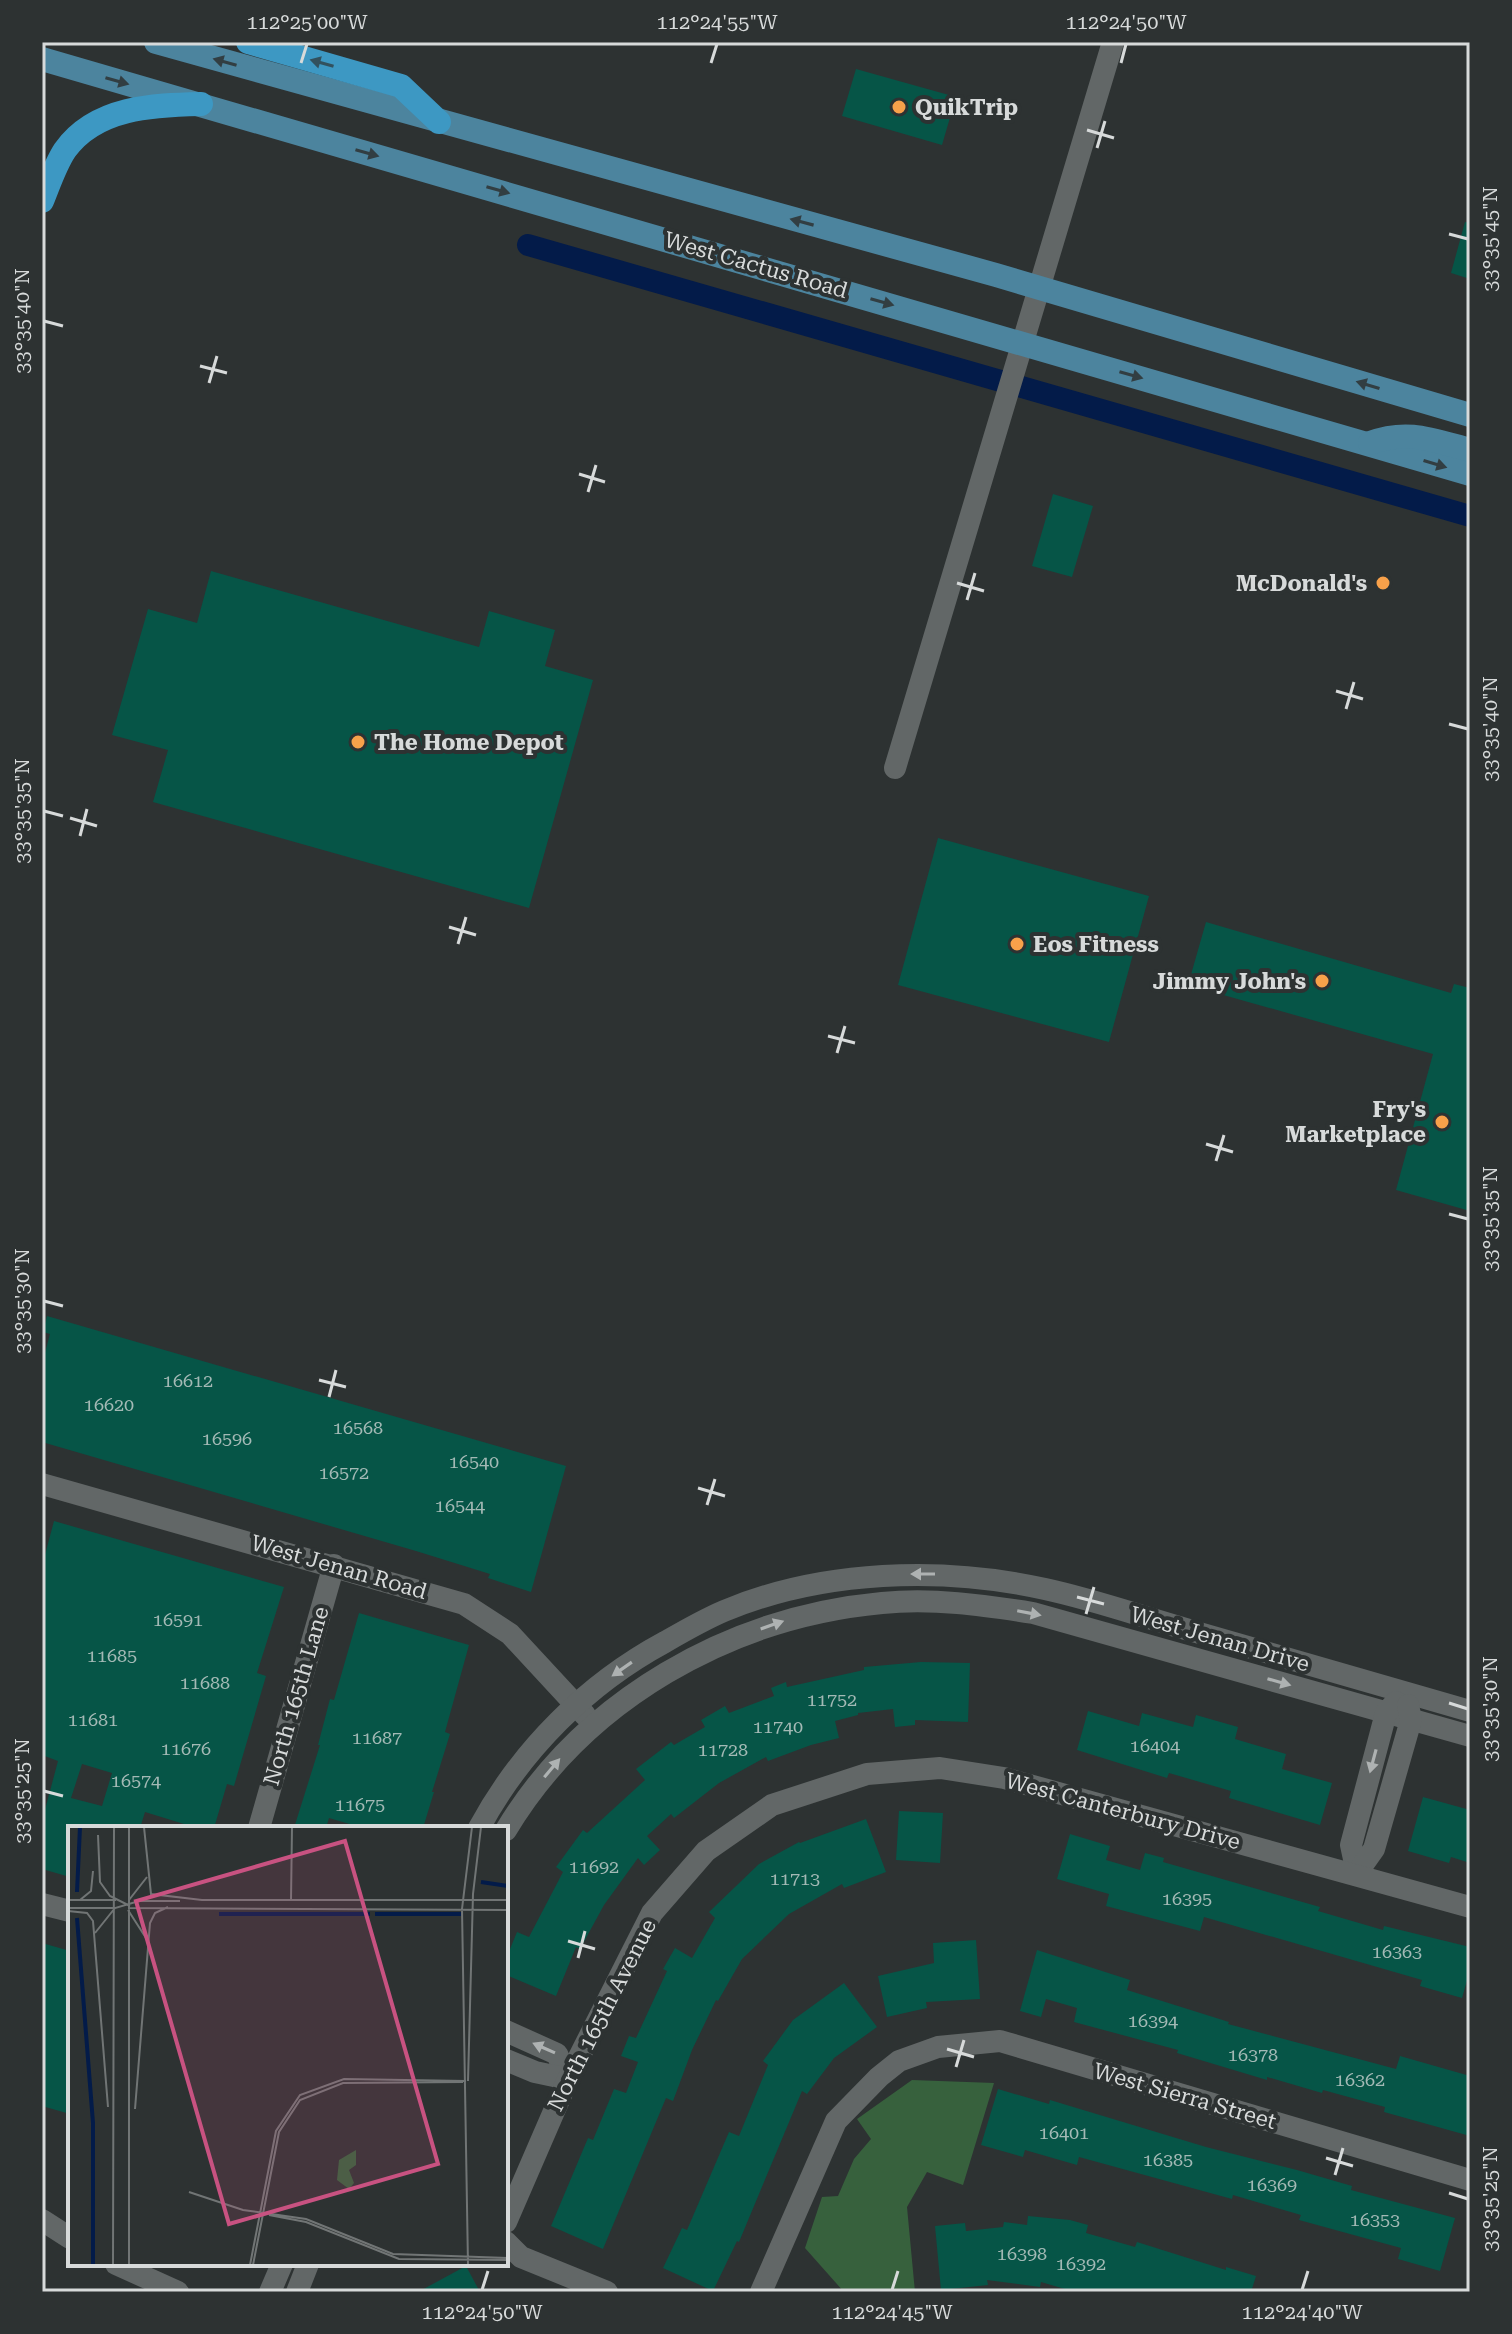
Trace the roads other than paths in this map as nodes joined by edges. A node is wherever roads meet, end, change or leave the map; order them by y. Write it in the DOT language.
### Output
graph roads {
  1 [pos="156,42"];
  2 [pos="248,42"];
  3 [pos="1113,42"];
  4 [pos="42,59"];
  5 [pos="201,104"];
  6 [pos="439,122"];
  7 [pos="42,201"];
  8 [pos="1040,287"];
  9 [pos="1023,343"];
  10 [pos="1470,415"];
  11 [pos="1368,444"];
  12 [pos="1470,450"];
  13 [pos="1470,474"];
  14 [pos="895,768"];
  15 [pos="42,1484"];
  16 [pos="334,1565"];
  17 [pos="1405,1692"];
  18 [pos="576,1705"];
  19 [pos="1470,1711"];
  20 [pos="1386,1713"];
  21 [pos="1411,1720"];
  22 [pos="594,1724"];
  23 [pos="1470,1736"];
  24 [pos="772,1805"];
  25 [pos="260,1826"];
  26 [pos="480,1826"];
  27 [pos="508,1827"];
  28 [pos="1357,1873"];
  29 [pos="42,1904"];
  30 [pos="1470,1907"];
  31 [pos="68,1910"];
  32 [pos="508,2032"];
  33 [pos="508,2061"];
  34 [pos="568,2079"];
  35 [pos="1470,2180"];
  36 [pos="508,2217"];
  37 [pos="42,2220"];
  38 [pos="68,2237"];
  39 [pos="508,2244"];
  40 [pos="120,2266"];
  41 [pos="281,2266"];
  42 [pos="307,2266"];
  43 [pos="178,2292"];
  44 [pos="270,2292"];
  45 [pos="297,2292"];
  46 [pos="607,2292"];
  47 [pos="761,2292"];
  6 -- 1 [label="main road, one-way"];
  6 -- 2 [label="highway, one-way"];
  3 -- 8 [label="street"];
  4 -- 5 [label="main road, West Cactus Road, one-way"];
  5 -- 7 [label="highway"];
  5 -- 9 [label="main road, West Cactus Road, one-way"];
  8 -- 6 [label="main road, one-way"];
  8 -- 9 [label="street"];
  10 -- 8 [label="main road, one-way"];
  9 -- 11 [label="main road, West Cactus Road, one-way"];
  9 -- 14 [label="street"];
  11 -- 12 [label="main road"];
  11 -- 13 [label="main road, West Cactus Road, one-way"];
  15 -- 16 [label="street, West Jenan Road"];
  16 -- 18 [label="street, West Jenan Road"];
  16 -- 25 [label="street, North 165th Lane"];
  17 -- 18 [label="street, West Jenan Drive, one-way"];
  17 -- 19 [label="street, West Jenan Drive"];
  17 -- 20 [label="street"];
  17 -- 21 [label="street"];
  18 -- 22 [label="street, West Jenan Road"];
  18 -- 26 [label="street, West Jenan Drive"];
  20 -- 21 [label="street, West Jenan Drive"];
  22 -- 20 [label="street, West Jenan Drive, one-way"];
  20 -- 28 [label="street, one-way"];
  21 -- 23 [label="street, West Jenan Drive"];
  21 -- 28 [label="street"];
  27 -- 22 [label="street, West Jenan Drive, one-way"];
  24 -- 28 [label="street, West Canterbury Drive"];
  24 -- 34 [label="street, North 165th Avenue"];
  28 -- 30 [label="street, West Canterbury Drive"];
  29 -- 31 [label="street"];
  34 -- 32 [label="street, one-way"];
  33 -- 34 [label="street"];
  34 -- 36 [label="street, North 165th Avenue"];
  35 -- 47 [label="street, West Sierra Street"];
  37 -- 38 [label="street"];
  39 -- 46 [label="street"];
  40 -- 43 [label="street"];
  41 -- 44 [label="street"];
  42 -- 45 [label="street"];
}
